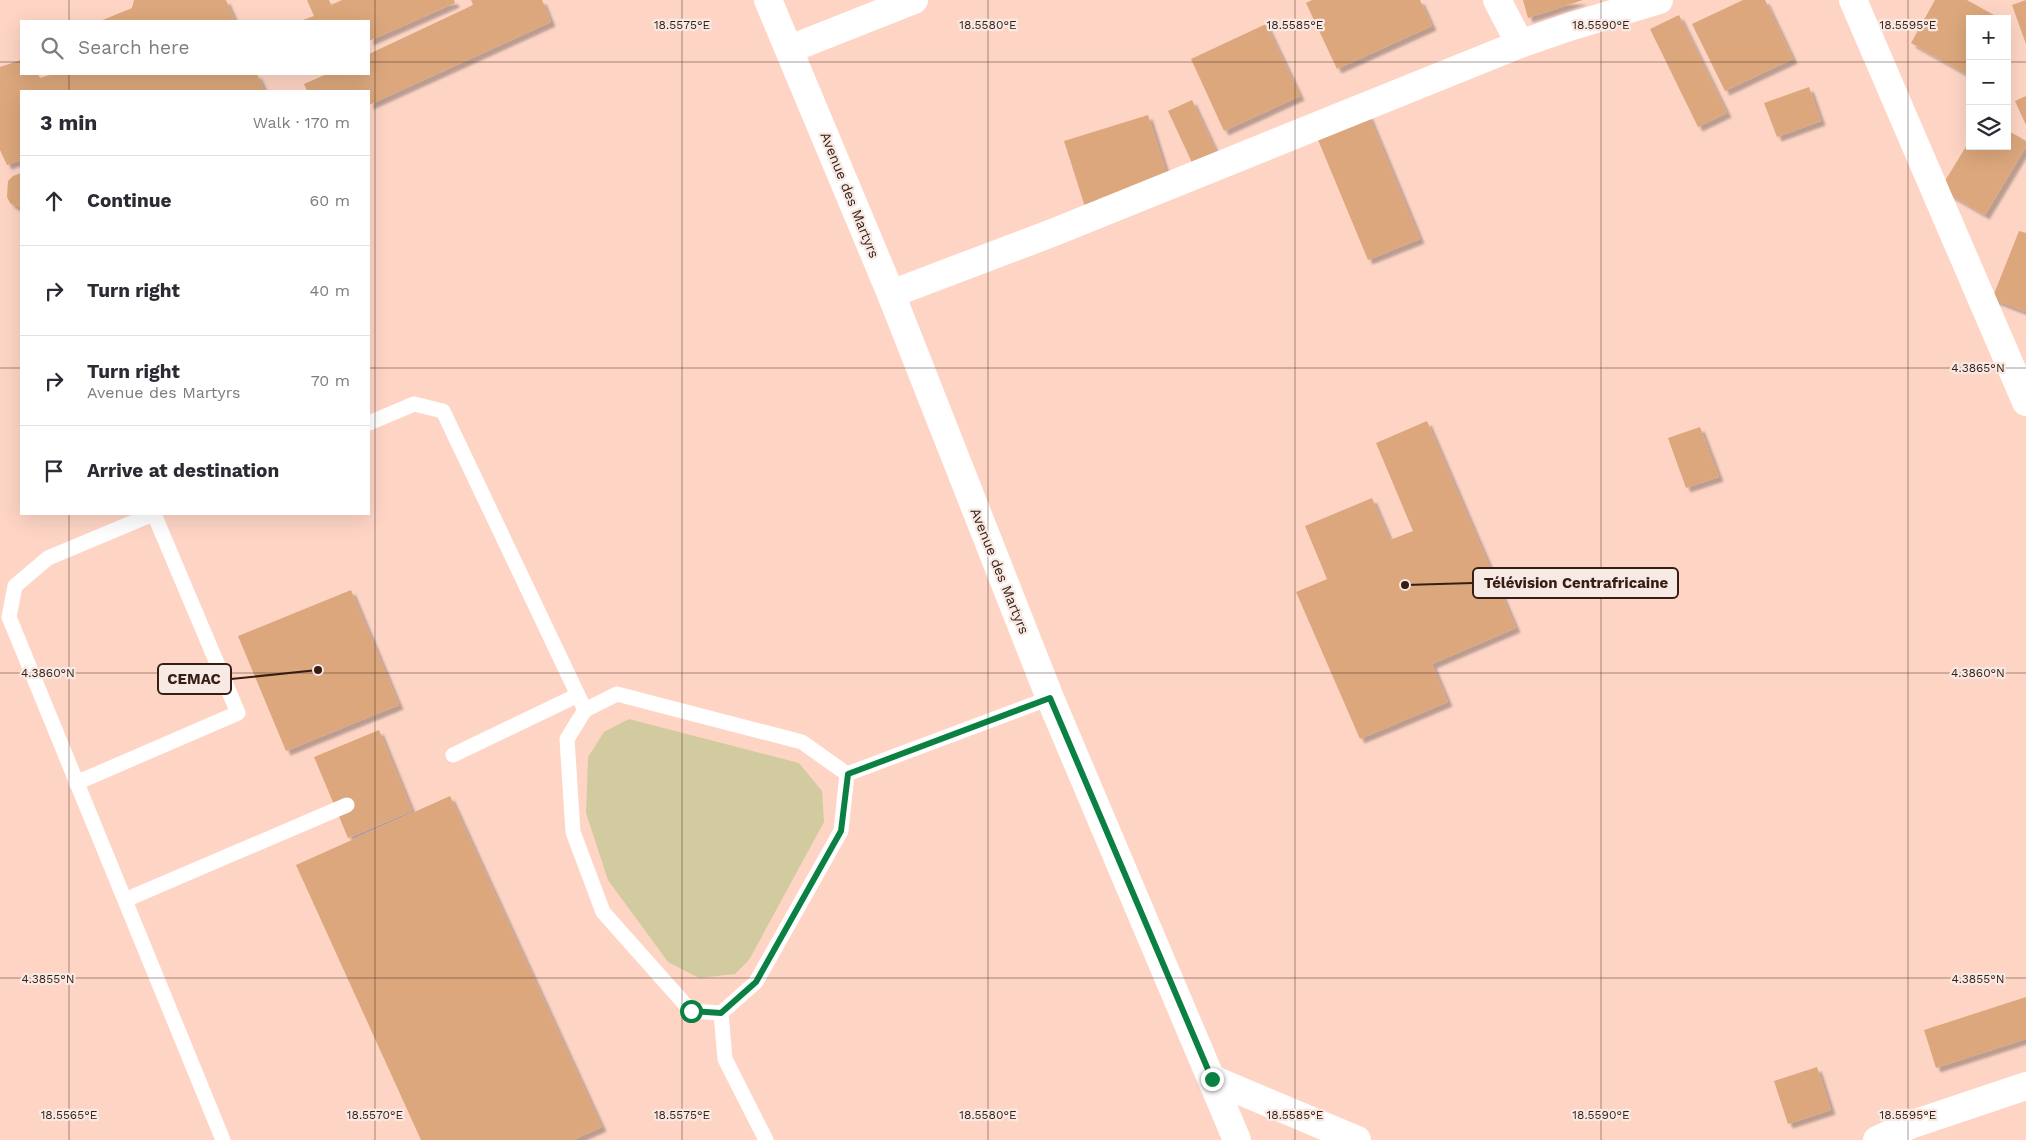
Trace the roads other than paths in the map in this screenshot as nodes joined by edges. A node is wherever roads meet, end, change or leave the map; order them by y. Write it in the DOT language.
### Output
graph roads {
  1 [pos="768,0"];
  2 [pos="914,0"];
  3 [pos="1497,0"];
  4 [pos="1659,0"];
  5 [pos="1853,0"];
  6 [pos="1520,44"];
  7 [pos="790,49"];
  8 [pos="891,294"];
  9 [pos="2026,402"];
  10 [pos="370,423"];
  11 [pos="151,515"];
  12 [pos="153,515"];
  13 [pos="578,695"];
  14 [pos="1050,698"];
  15 [pos="585,710"];
  16 [pos="453,755"];
  17 [pos="848,774"];
  18 [pos="76,783"];
  19 [pos="347,805"];
  20 [pos="125,900"];
  21 [pos="721,1013"];
  22 [pos="1212,1079"];
  23 [pos="2026,1086"];
  24 [pos="1913,1133"];
  25 [pos="223,1140"];
  26 [pos="766,1140"];
  27 [pos="1237,1140"];
  28 [pos="1357,1140"];
  29 [pos="1877,1140"];
  1 -- 7 [label="street, Avenue des Martyrs"];
  2 -- 7 [label="street"];
  3 -- 6 [label="street"];
  4 -- 6 [label="street"];
  5 -- 9 [label="street"];
  6 -- 8 [label="street"];
  7 -- 8 [label="street, Avenue des Martyrs"];
  8 -- 14 [label="street, Avenue des Martyrs"];
  10 -- 13 [label="lane"];
  11 -- 18 [label="lane"];
  12 -- 18 [label="lane"];
  13 -- 15 [label="lane"];
  13 -- 16 [label="lane"];
  14 -- 17 [label="lane"];
  14 -- 22 [label="street, Avenue des Martyrs"];
  15 -- 17 [label="lane"];
  15 -- 21 [label="lane"];
  17 -- 21 [label="lane"];
  18 -- 20 [label="lane"];
  19 -- 20 [label="lane"];
  20 -- 25 [label="lane"];
  21 -- 26 [label="lane"];
  22 -- 27 [label="street, Avenue des Martyrs"];
  22 -- 28 [label="street"];
  23 -- 24 [label="street"];
  24 -- 29 [label="street"];
}
